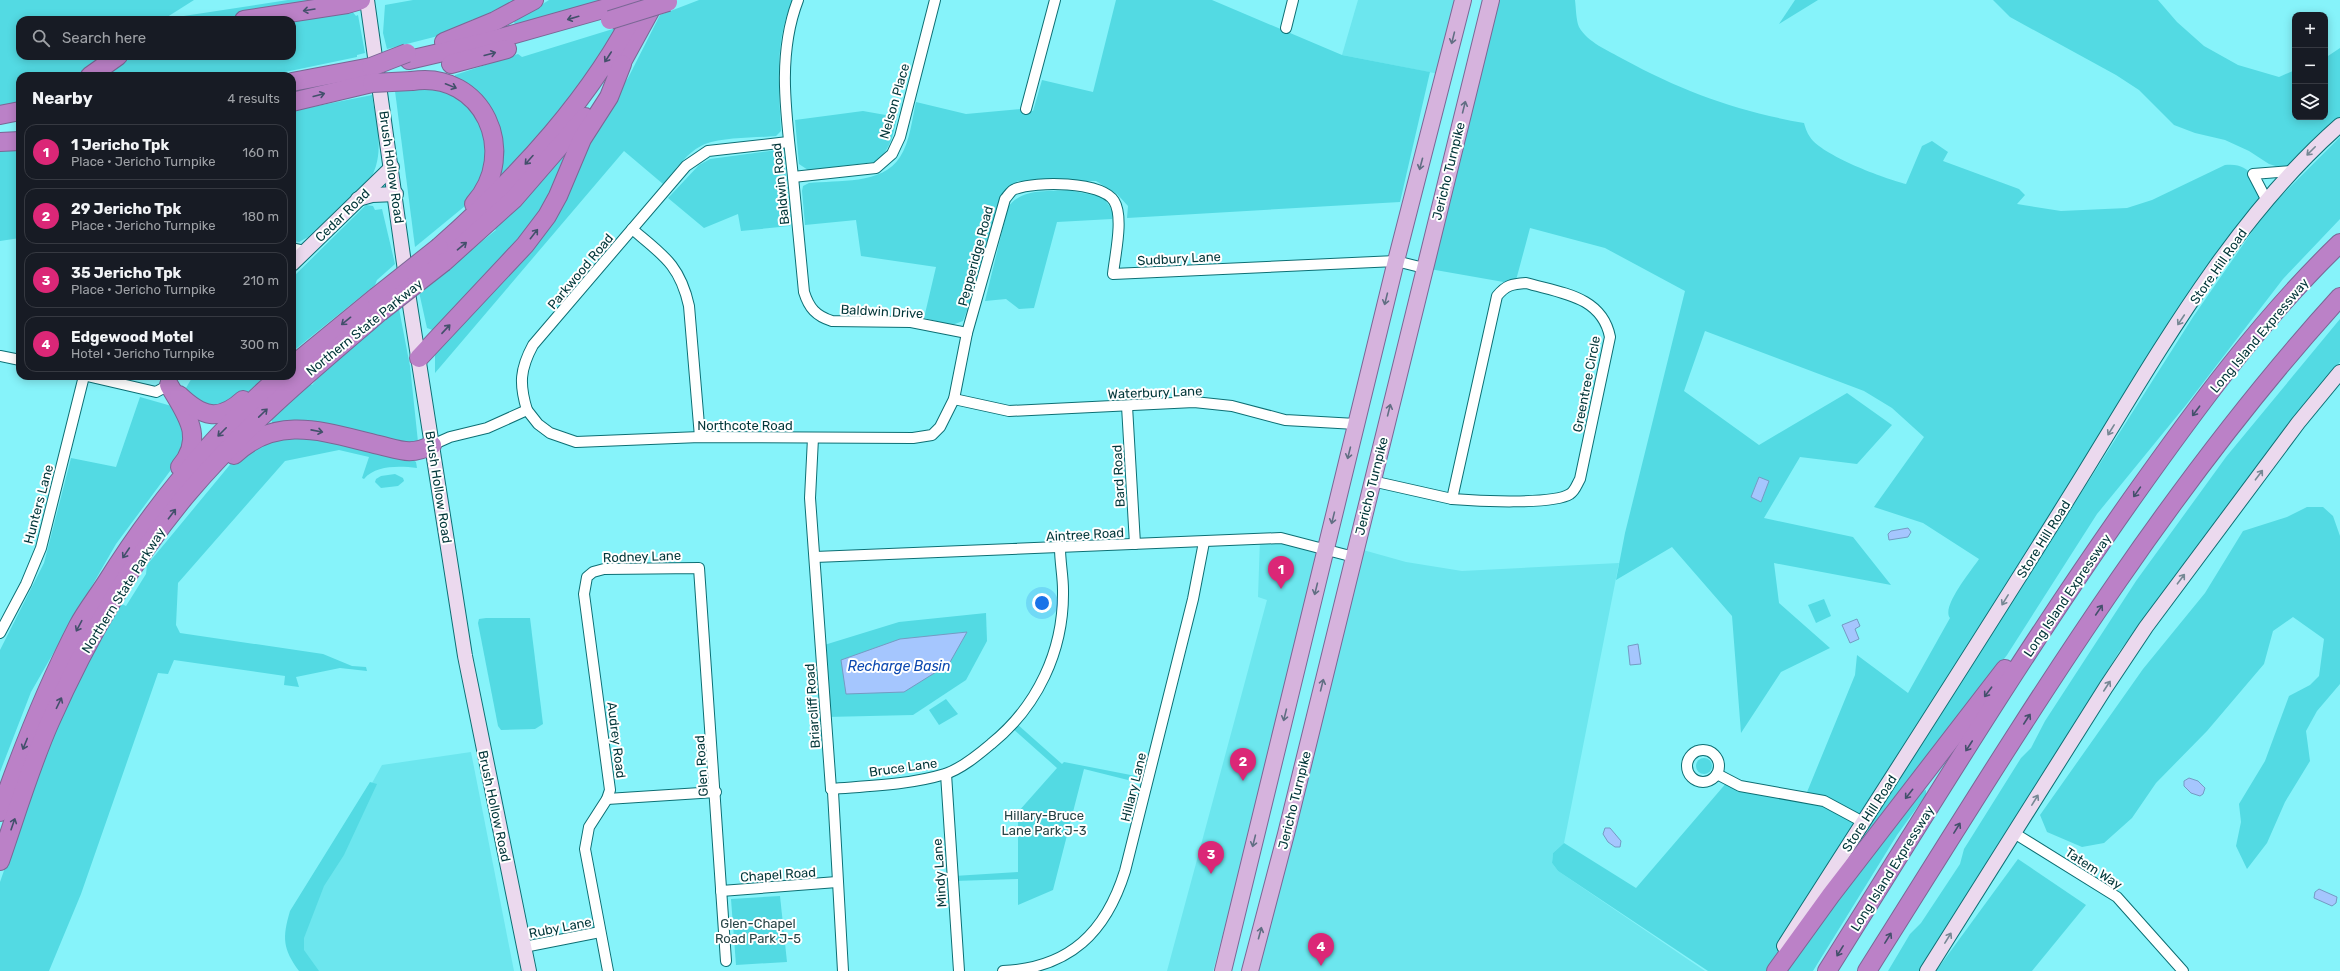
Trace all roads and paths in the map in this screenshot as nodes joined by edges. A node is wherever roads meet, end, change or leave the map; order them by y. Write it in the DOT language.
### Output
graph roads {
  1 [pos="360,0"];
  2 [pos="367,0"];
  3 [pos="534,0"];
  4 [pos="635,0"];
  5 [pos="641,0"];
  6 [pos="665,0"];
  7 [pos="798,0"];
  8 [pos="935,0"];
  9 [pos="1054,0"];
  10 [pos="1293,0"];
  11 [pos="1462,0"];
  12 [pos="1491,0"];
  13 [pos="610,14"];
  14 [pos="270,16"];
  15 [pos="1286,28"];
  16 [pos="112,60"];
  17 [pos="622,64"];
  18 [pos="410,67"];
  19 [pos="96,72"];
  20 [pos="344,80"];
  21 [pos="296,82"];
  22 [pos="296,100"];
  23 [pos="1026,109"];
  24 [pos="16,112"];
  25 [pos="0,115"];
  26 [pos="16,124"];
  27 [pos="2340,125"];
  28 [pos="0,126"];
  29 [pos="16,141"];
  30 [pos="0,142"];
  31 [pos="788,142"];
  32 [pos="392,167"];
  33 [pos="2291,171"];
  34 [pos="793,177"];
  35 [pos="1013,189"];
  36 [pos="396,194"];
  37 [pos="357,199"];
  38 [pos="2266,199"];
  39 [pos="632,229"];
  40 [pos="2340,244"];
  41 [pos="298,249"];
  42 [pos="441,254"];
  43 [pos="1396,261"];
  44 [pos="1424,268"];
  45 [pos="2340,297"];
  46 [pos="378,304"];
  47 [pos="823,318"];
  48 [pos="967,333"];
  49 [pos="0,356"];
  50 [pos="419,358"];
  51 [pos="16,359"];
  52 [pos="296,362"];
  53 [pos="2340,372"];
  54 [pos="83,380"];
  55 [pos="104,380"];
  56 [pos="170,380"];
  57 [pos="171,380"];
  58 [pos="172,380"];
  59 [pos="269,380"];
  60 [pos="276,380"];
  61 [pos="954,399"];
  62 [pos="1127,406"];
  63 [pos="527,410"];
  64 [pos="1356,424"];
  65 [pos="700,437"];
  66 [pos="813,438"];
  67 [pos="432,445"];
  68 [pos="1372,481"];
  69 [pos="189,493"];
  70 [pos="1452,499"];
  71 [pos="148,520"];
  72 [pos="2105,538"];
  73 [pos="1204,542"];
  74 [pos="1135,544"];
  75 [pos="1060,548"];
  76 [pos="1325,551"];
  77 [pos="1354,557"];
  78 [pos="814,558"];
  79 [pos="699,568"];
  80 [pos="587,577"];
  81 [pos="0,633"];
  82 [pos="946,774"];
  83 [pos="1717,774"];
  84 [pos="831,789"];
  85 [pos="716,792"];
  86 [pos="607,798"];
  87 [pos="0,812"];
  88 [pos="1863,822"];
  89 [pos="2014,833"];
  90 [pos="0,861"];
  91 [pos="837,882"];
  92 [pos="721,891"];
  93 [pos="600,932"];
  94 [pos="524,947"];
  95 [pos="726,961"];
  96 [pos="529,971"];
  97 [pos="608,971"];
  98 [pos="843,971"];
  99 [pos="959,971"];
  100 [pos="1003,971"];
  101 [pos="1223,971"];
  102 [pos="1250,971"];
  103 [pos="1769,971"];
  104 [pos="1776,971"];
  105 [pos="1827,971"];
  106 [pos="1867,971"];
  107 [pos="1927,971"];
  108 [pos="2183,971"];
  1 -- 14 [label="highway, one-way"];
  2 -- 32 [label="main road, Brush Hollow Road"];
  3 -- 18 [label="highway"];
  4 -- 13 [label="highway"];
  5 -- 42 [label="highway, Northern State Parkway, one-way"];
  6 -- 13 [label="highway, bridge"];
  6 -- 17 [label="highway, Northern State Parkway"];
  7 -- 31 [label="street, Baldwin Road"];
  8 -- 34 [label="street, Nelson Place"];
  9 -- 23 [label="street"];
  10 -- 15 [label="street"];
  11 -- 43 [label="main road, Jericho Turnpike, one-way"];
  44 -- 12 [label="main road, Jericho Turnpike, one-way"];
  13 -- 18 [label="highway"];
  16 -- 19 [label="highway"];
  42 -- 17 [label="highway, Northern State Parkway, one-way"];
  50 -- 17 [label="highway, one-way"];
  18 -- 20 [label="highway, bridge"];
  18 -- 42 [label="highway, one-way"];
  20 -- 21 [label="highway"];
  22 -- 20 [label="highway, one-way"];
  24 -- 25 [label="highway"];
  26 -- 28 [label="highway"];
  27 -- 33 [label="main road, Store Hill Road, one-way"];
  29 -- 30 [label="highway"];
  31 -- 34 [label="street, Baldwin Road"];
  31 -- 39 [label="street, Parkwood Road"];
  32 -- 36 [label="main road, Brush Hollow Road"];
  32 -- 37 [label="main road, Cedar Road"];
  33 -- 38 [label="main road, Store Hill Road"];
  33 -- 38 [label="street"];
  34 -- 47 [label="street, Baldwin Road"];
  35 -- 43 [label="street, Sudbury Lane"];
  35 -- 48 [label="street, Pepperidge Road"];
  36 -- 37 [label="main road"];
  36 -- 50 [label="main road, Brush Hollow Road"];
  37 -- 41 [label="main road, Cedar Road"];
  38 -- 88 [label="main road, Store Hill Road, one-way"];
  39 -- 63 [label="street, Parkwood Road"];
  39 -- 65 [label="street"];
  40 -- 72 [label="highway, Long Island Expressway, one-way"];
  42 -- 46 [label="highway, Northern State Parkway, bridge"];
  43 -- 44 [label="street, Sudbury Lane"];
  43 -- 64 [label="main road, Jericho Turnpike, one-way"];
  68 -- 44 [label="main road, Jericho Turnpike, one-way"];
  106 -- 45 [label="highway, one-way"];
  46 -- 52 [label="highway, Northern State Parkway, one-way"];
  69 -- 46 [label="highway, Northern State Parkway, one-way"];
  47 -- 48 [label="street, Baldwin Drive"];
  48 -- 61 [label="street"];
  49 -- 51 [label="street"];
  50 -- 67 [label="main road, Brush Hollow Road"];
  89 -- 53 [label="main road, one-way"];
  54 -- 81 [label="street, Hunters Lane"];
  55 -- 56 [label="street"];
  57 -- 71 [label="highway"];
  58 -- 59 [label="highway"];
  60 -- 71 [label="highway, Northern State Parkway, one-way"];
  61 -- 62 [label="street, Waterbury Lane"];
  61 -- 66 [label="street, Northcote Road"];
  62 -- 64 [label="street, Waterbury Lane"];
  62 -- 74 [label="street, Bard Road"];
  63 -- 65 [label="street, Northcote Road"];
  63 -- 67 [label="street"];
  64 -- 76 [label="main road, Jericho Turnpike, one-way"];
  65 -- 66 [label="street, Northcote Road"];
  66 -- 78 [label="street, Briarcliff Road"];
  69 -- 67 [label="highway, one-way"];
  67 -- 94 [label="main road, Brush Hollow Road"];
  68 -- 70 [label="street, Greentree Circle"];
  68 -- 77 [label="main road, Jericho Turnpike"];
  90 -- 69 [label="highway, Northern State Parkway, one-way"];
  70 -- 70 [label="street, Greentree Circle"];
  71 -- 87 [label="highway, Northern State Parkway, one-way"];
  72 -- 104 [label="highway, one-way"];
  72 -- 105 [label="highway, Long Island Expressway, one-way"];
  73 -- 74 [label="street, Aintree Road"];
  73 -- 76 [label="street, Aintree Road"];
  73 -- 100 [label="street, Hillary Lane"];
  74 -- 75 [label="street, Aintree Road"];
  75 -- 78 [label="street, Aintree Road"];
  75 -- 82 [label="street, Bruce Lane"];
  76 -- 77 [label="street, Aintree Road"];
  76 -- 101 [label="main road, Jericho Turnpike, one-way"];
  102 -- 77 [label="main road, Jericho Turnpike, one-way"];
  78 -- 84 [label="street, Briarcliff Road"];
  79 -- 80 [label="street, Rodney Lane"];
  79 -- 85 [label="street, Glen Road"];
  80 -- 86 [label="street, Audrey Road"];
  82 -- 84 [label="street, Bruce Lane"];
  82 -- 99 [label="street, Mindy Lane"];
  83 -- 88 [label="street"];
  84 -- 91 [label="street, Briarcliff Road"];
  85 -- 86 [label="street"];
  85 -- 92 [label="street, Glen Road"];
  86 -- 93 [label="street, Audrey Road"];
  88 -- 103 [label="main road, Store Hill Road"];
  107 -- 89 [label="main road, one-way"];
  89 -- 108 [label="street, Tatem Way"];
  91 -- 92 [label="street, Chapel Road"];
  91 -- 98 [label="street, Briarcliff Road"];
  92 -- 95 [label="street, Glen Road"];
  93 -- 94 [label="street, Ruby Lane"];
  93 -- 97 [label="street, Audrey Road"];
  94 -- 96 [label="main road, Brush Hollow Road"];
}
